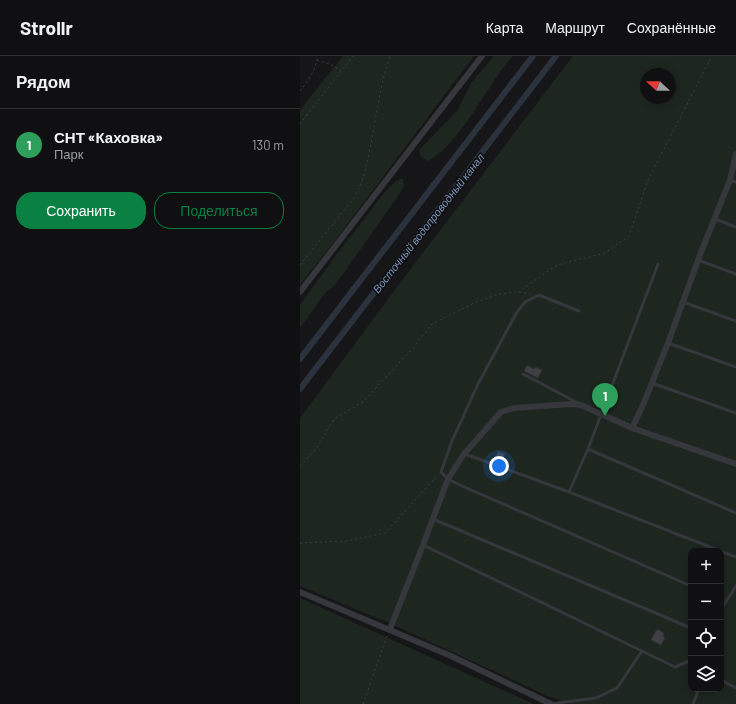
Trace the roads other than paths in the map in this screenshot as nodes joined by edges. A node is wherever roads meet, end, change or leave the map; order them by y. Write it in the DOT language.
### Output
graph roads {
  1 [pos="482,56"];
  2 [pos="736,154"];
  3 [pos="733,181"];
  4 [pos="715,220"];
  5 [pos="736,227"];
  6 [pos="698,260"];
  7 [pos="658,264"];
  8 [pos="736,274"];
  9 [pos="300,292"];
  10 [pos="684,302"];
  11 [pos="579,311"];
  12 [pos="736,320"];
  13 [pos="668,342"];
  14 [pos="736,367"];
  15 [pos="522,374"];
  16 [pos="652,383"];
  17 [pos="581,405"];
  18 [pos="736,413"];
  19 [pos="601,414"];
  20 [pos="632,428"];
  21 [pos="588,449"];
  22 [pos="464,454"];
  23 [pos="736,464"];
  24 [pos="448,479"];
  25 [pos="569,492"];
  26 [pos="736,513"];
  27 [pos="433,519"];
  28 [pos="423,546"];
  29 [pos="736,557"];
  30 [pos="688,585"];
  31 [pos="736,586"];
  32 [pos="300,592"];
  33 [pos="726,601"];
  34 [pos="724,604"];
  35 [pos="688,627"];
  36 [pos="390,629"];
  37 [pos="642,651"];
  38 [pos="688,661"];
  39 [pos="724,682"];
  40 [pos="736,688"];
  41 [pos="698,692"];
  42 [pos="551,704"];
  43 [pos="693,704"];
  1 -- 9 [label="street"];
  2 -- 3 [label="street"];
  3 -- 4 [label="street"];
  4 -- 5 [label="lane"];
  4 -- 6 [label="street"];
  6 -- 8 [label="lane"];
  6 -- 10 [label="street"];
  7 -- 19 [label="lane"];
  10 -- 12 [label="lane"];
  10 -- 13 [label="street"];
  11 -- 24 [label="lane"];
  13 -- 14 [label="lane"];
  13 -- 16 [label="street"];
  15 -- 17 [label="lane"];
  16 -- 18 [label="lane"];
  16 -- 20 [label="street"];
  17 -- 19 [label="street"];
  17 -- 22 [label="street"];
  19 -- 20 [label="street"];
  19 -- 21 [label="lane"];
  20 -- 23 [label="street"];
  21 -- 25 [label="lane"];
  21 -- 26 [label="lane"];
  22 -- 24 [label="street"];
  22 -- 25 [label="lane"];
  24 -- 27 [label="street"];
  24 -- 30 [label="lane"];
  25 -- 29 [label="lane"];
  27 -- 28 [label="street"];
  27 -- 35 [label="lane"];
  28 -- 36 [label="street"];
  28 -- 37 [label="lane"];
  31 -- 33 [label="lane"];
  32 -- 36 [label="street"];
  33 -- 34 [label="lane"];
  36 -- 42 [label="street"];
  37 -- 38 [label="lane"];
  37 -- 42 [label="lane"];
  39 -- 40 [label="lane"];
  41 -- 43 [label="lane"];
}
